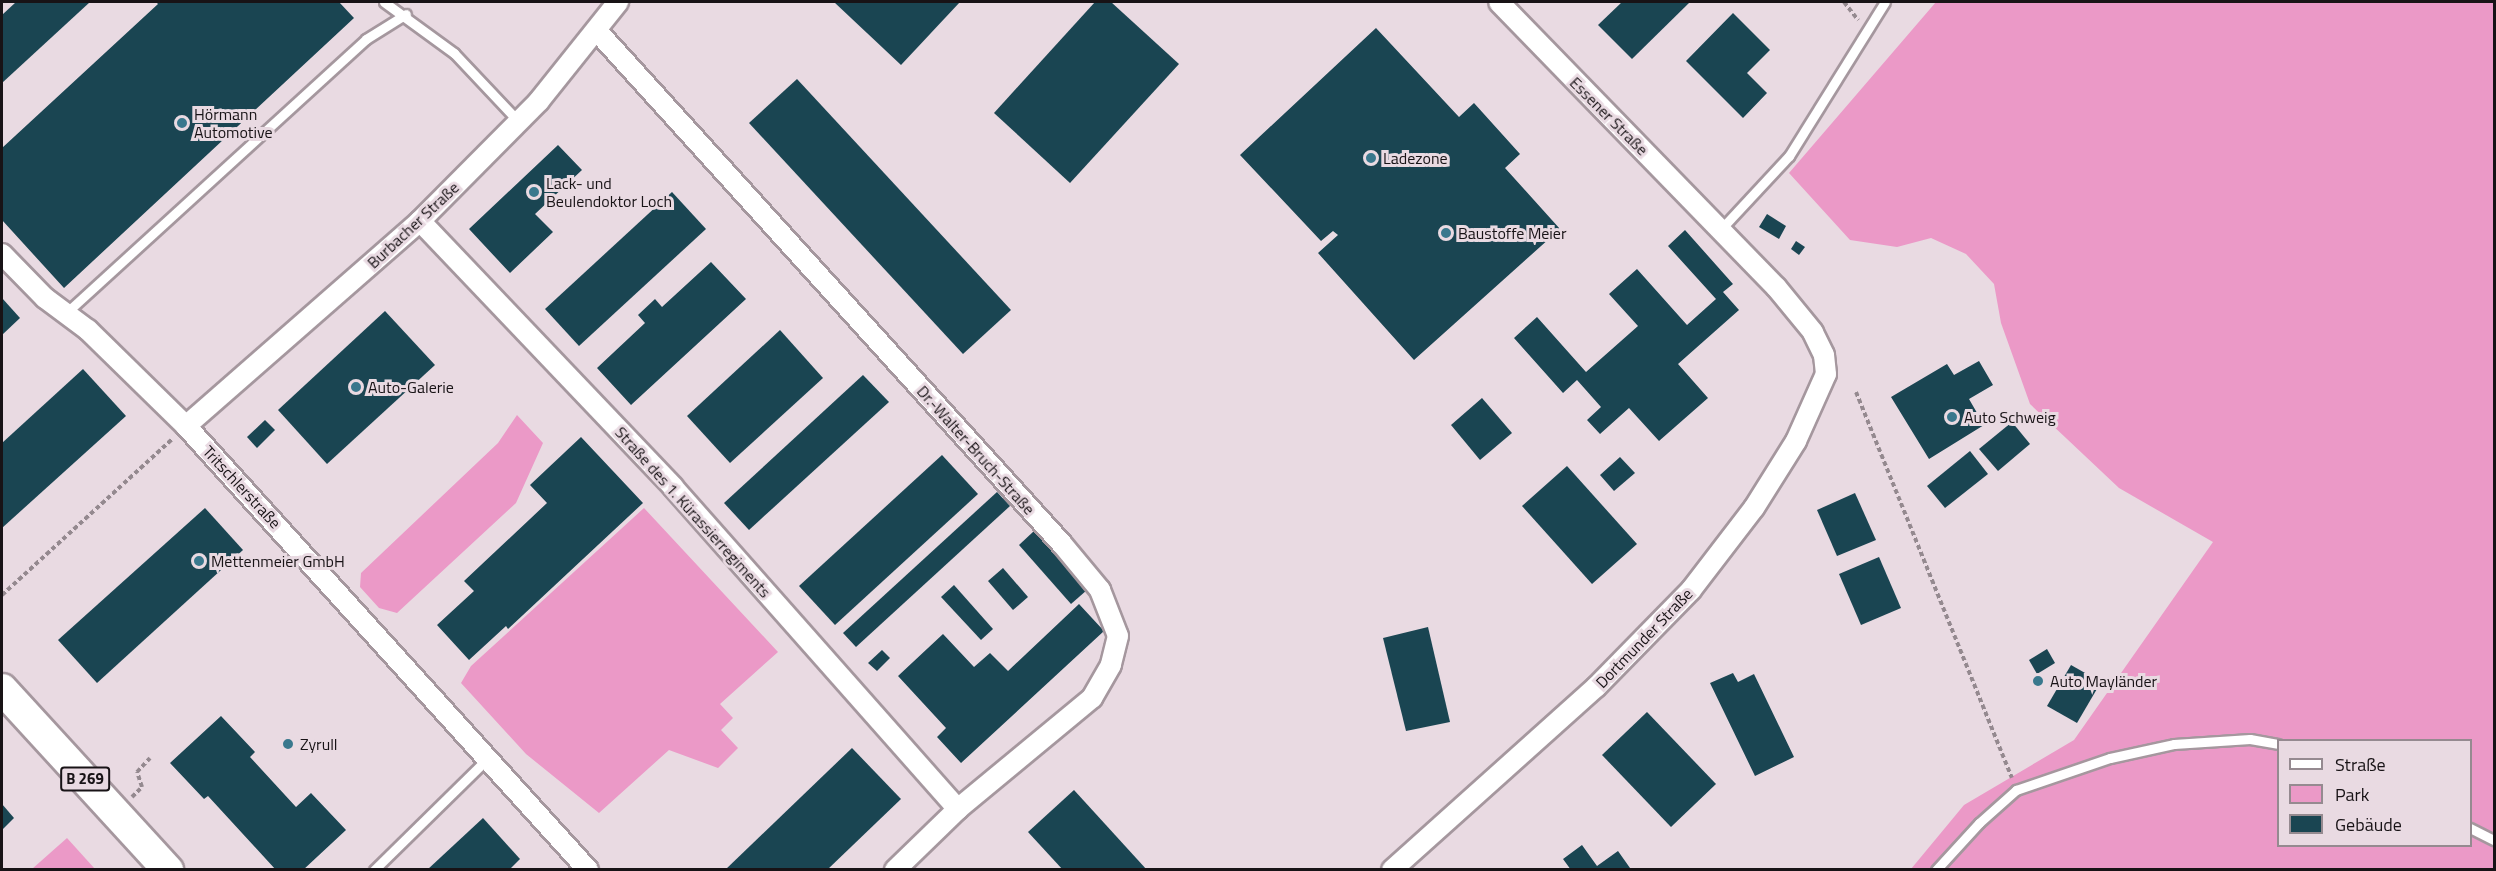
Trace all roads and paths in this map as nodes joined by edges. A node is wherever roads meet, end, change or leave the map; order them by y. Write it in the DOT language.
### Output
graph roads {
  1 [pos="384,2"];
  2 [pos="618,2"];
  3 [pos="1499,2"];
  4 [pos="1886,2"];
  5 [pos="406,14"];
  6 [pos="597,31"];
  7 [pos="519,122"];
  8 [pos="420,221"];
  9 [pos="1722,228"];
  10 [pos="2,254"];
  11 [pos="66,313"];
  12 [pos="1824,355"];
  13 [pos="1856,392"];
  14 [pos="186,426"];
  15 [pos="2,595"];
  16 [pos="2,689"];
  17 [pos="2277,744"];
  18 [pos="150,758"];
  19 [pos="488,758"];
  20 [pos="2016,790"];
  21 [pos="958,809"];
  22 [pos="117,813"];
  23 [pos="2472,829"];
  24 [pos="2494,840"];
  25 [pos="168,870"];
  26 [pos="374,870"];
  27 [pos="588,870"];
  28 [pos="895,870"];
  29 [pos="1392,870"];
  30 [pos="1936,870"];
  1 -- 5 [label="lane"];
  2 -- 6 [label="street, Burbacher Straße"];
  3 -- 9 [label="street, Essener Straße"];
  4 -- 9 [label="lane"];
  5 -- 7 [label="lane"];
  5 -- 11 [label="lane"];
  6 -- 7 [label="street, Burbacher Straße"];
  6 -- 21 [label="street, Dr.-Walter-Bruch-Straße"];
  7 -- 8 [label="street, Burbacher Straße"];
  8 -- 14 [label="street, Burbacher Straße"];
  8 -- 21 [label="street, Straße des 1. Kürassierregiments"];
  9 -- 12 [label="street, Essener Straße"];
  10 -- 11 [label="street, Tritschlerstraße"];
  11 -- 14 [label="street, Tritschlerstraße"];
  12 -- 29 [label="street, Dortmunder Straße"];
  13 -- 20 [label="path"];
  14 -- 15 [label="path"];
  14 -- 19 [label="street, Tritschlerstraße"];
  16 -- 22 [label="main road, B 269"];
  17 -- 20 [label="lane"];
  18 -- 22 [label="path"];
  19 -- 26 [label="lane"];
  19 -- 27 [label="street, Tritschlerstraße"];
  20 -- 30 [label="lane"];
  21 -- 28 [label="street, Dr.-Walter-Bruch-Straße"];
  22 -- 25 [label="main road, B 269"];
  23 -- 24 [label="lane"];
}
